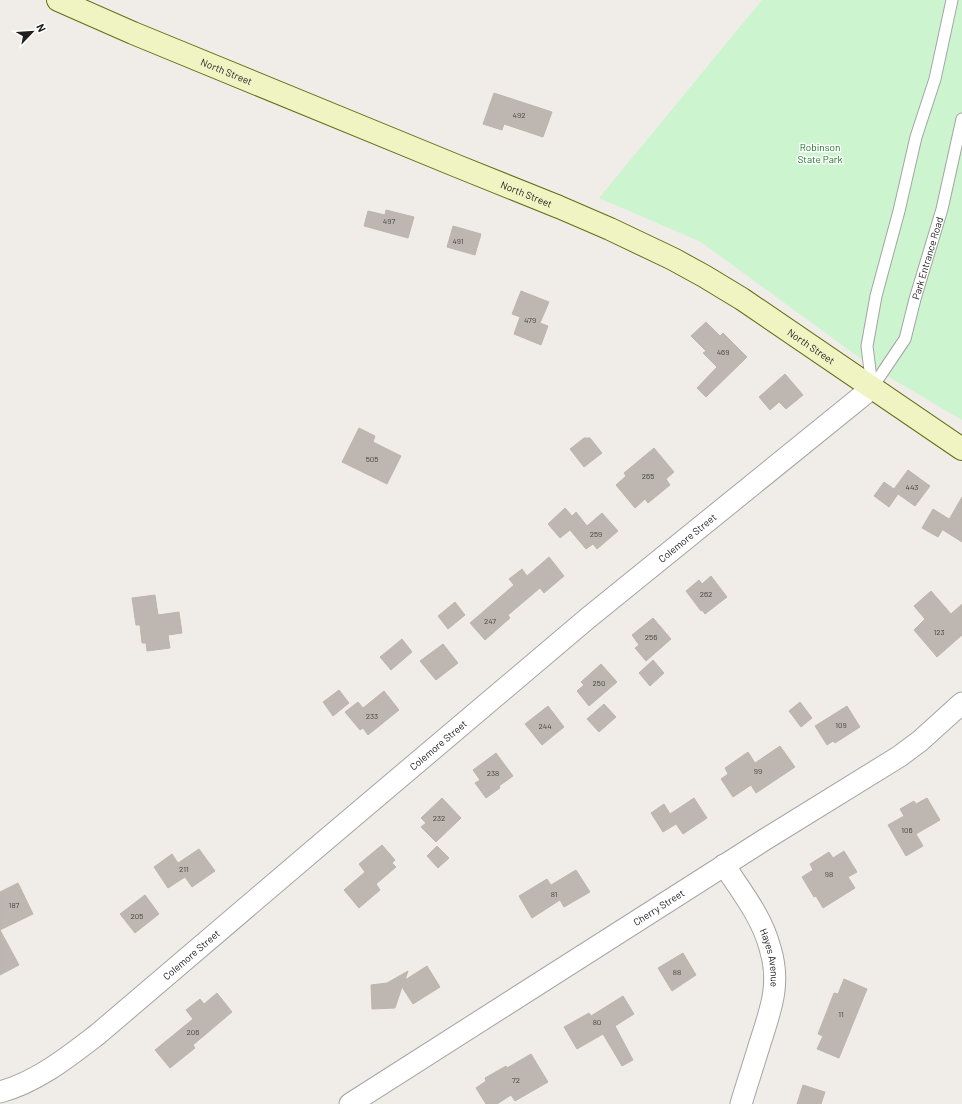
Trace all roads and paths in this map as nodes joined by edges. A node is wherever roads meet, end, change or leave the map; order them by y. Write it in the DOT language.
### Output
graph roads {
  1 [pos="58,0"];
  2 [pos="952,0"];
  3 [pos="962,119"];
  4 [pos="872,388"];
  5 [pos="962,448"];
  6 [pos="962,703"];
  7 [pos="724,865"];
  8 [pos="0,1092"];
  9 [pos="350,1104"];
  10 [pos="741,1104"];
  1 -- 4 [label="main road, North Street"];
  2 -- 4 [label="lane"];
  3 -- 4 [label="lane, Park Entrance Road"];
  4 -- 5 [label="main road, North Street"];
  4 -- 8 [label="street, Colemore Street"];
  6 -- 7 [label="street, Cherry Street"];
  7 -- 9 [label="street, Cherry Street"];
  7 -- 10 [label="street, Hayes Avenue"];
}
